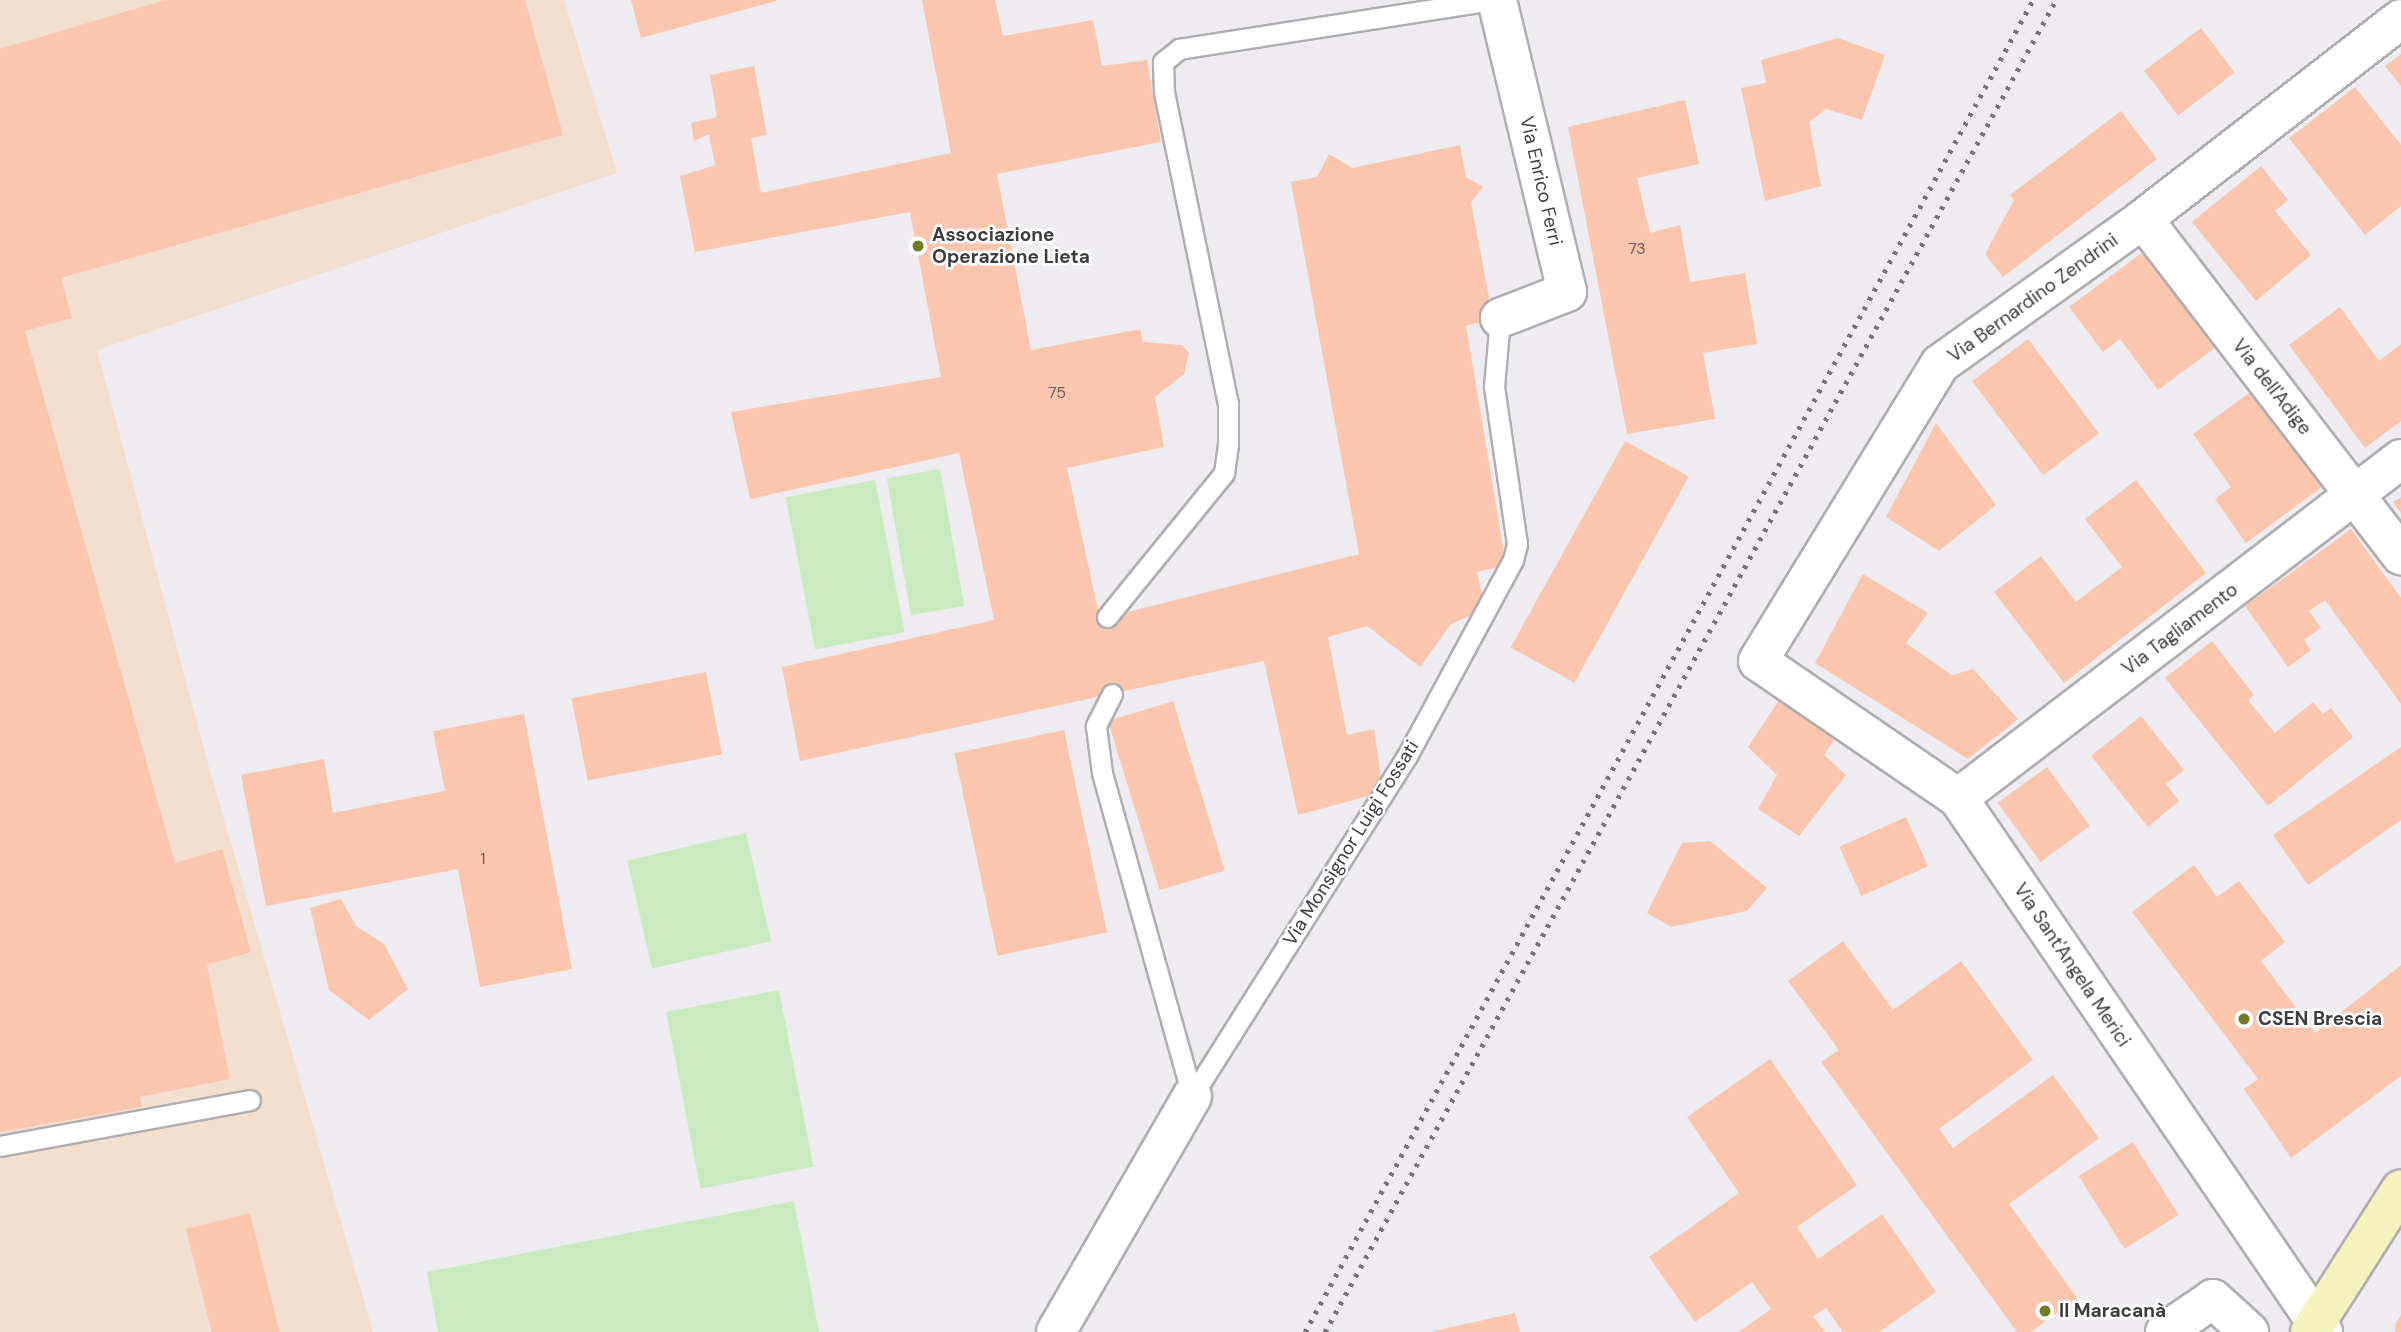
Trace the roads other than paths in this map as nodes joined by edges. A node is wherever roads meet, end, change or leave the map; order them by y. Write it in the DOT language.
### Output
graph roads {
  1 [pos="1495,0"];
  2 [pos="2401,19"];
  3 [pos="2143,219"];
  4 [pos="1500,318"];
  5 [pos="2401,459"];
  6 [pos="2354,495"];
  7 [pos="2401,555"];
  8 [pos="1107,617"];
  9 [pos="1758,661"];
  10 [pos="1112,694"];
  11 [pos="1958,798"];
  12 [pos="1192,1096"];
  13 [pos="250,1100"];
  14 [pos="0,1146"];
  15 [pos="2401,1189"];
  16 [pos="2316,1329"];
  17 [pos="1056,1332"];
  18 [pos="2165,1332"];
  19 [pos="2249,1332"];
  1 -- 4 [label="street, Via Enrico Ferri"];
  1 -- 8 [label="lane"];
  2 -- 3 [label="street, Via Bernardino Zendrini"];
  3 -- 6 [label="street, Via dell'Adige"];
  3 -- 9 [label="street, Via Bernardino Zendrini"];
  4 -- 12 [label="lane, Via Monsignor Luigi Fossati"];
  5 -- 6 [label="street, Via Tagliamento"];
  6 -- 7 [label="street, Via dell'Adige"];
  6 -- 11 [label="street, Via Tagliamento"];
  9 -- 11 [label="street, Via Sant'Angela Merici"];
  10 -- 12 [label="lane"];
  11 -- 16 [label="street, Via Sant'Angela Merici"];
  12 -- 17 [label="street, Via Monsignor Luigi Fossati"];
  13 -- 14 [label="lane"];
  15 -- 16 [label="main road"];
  18 -- 19 [label="street"];
}
